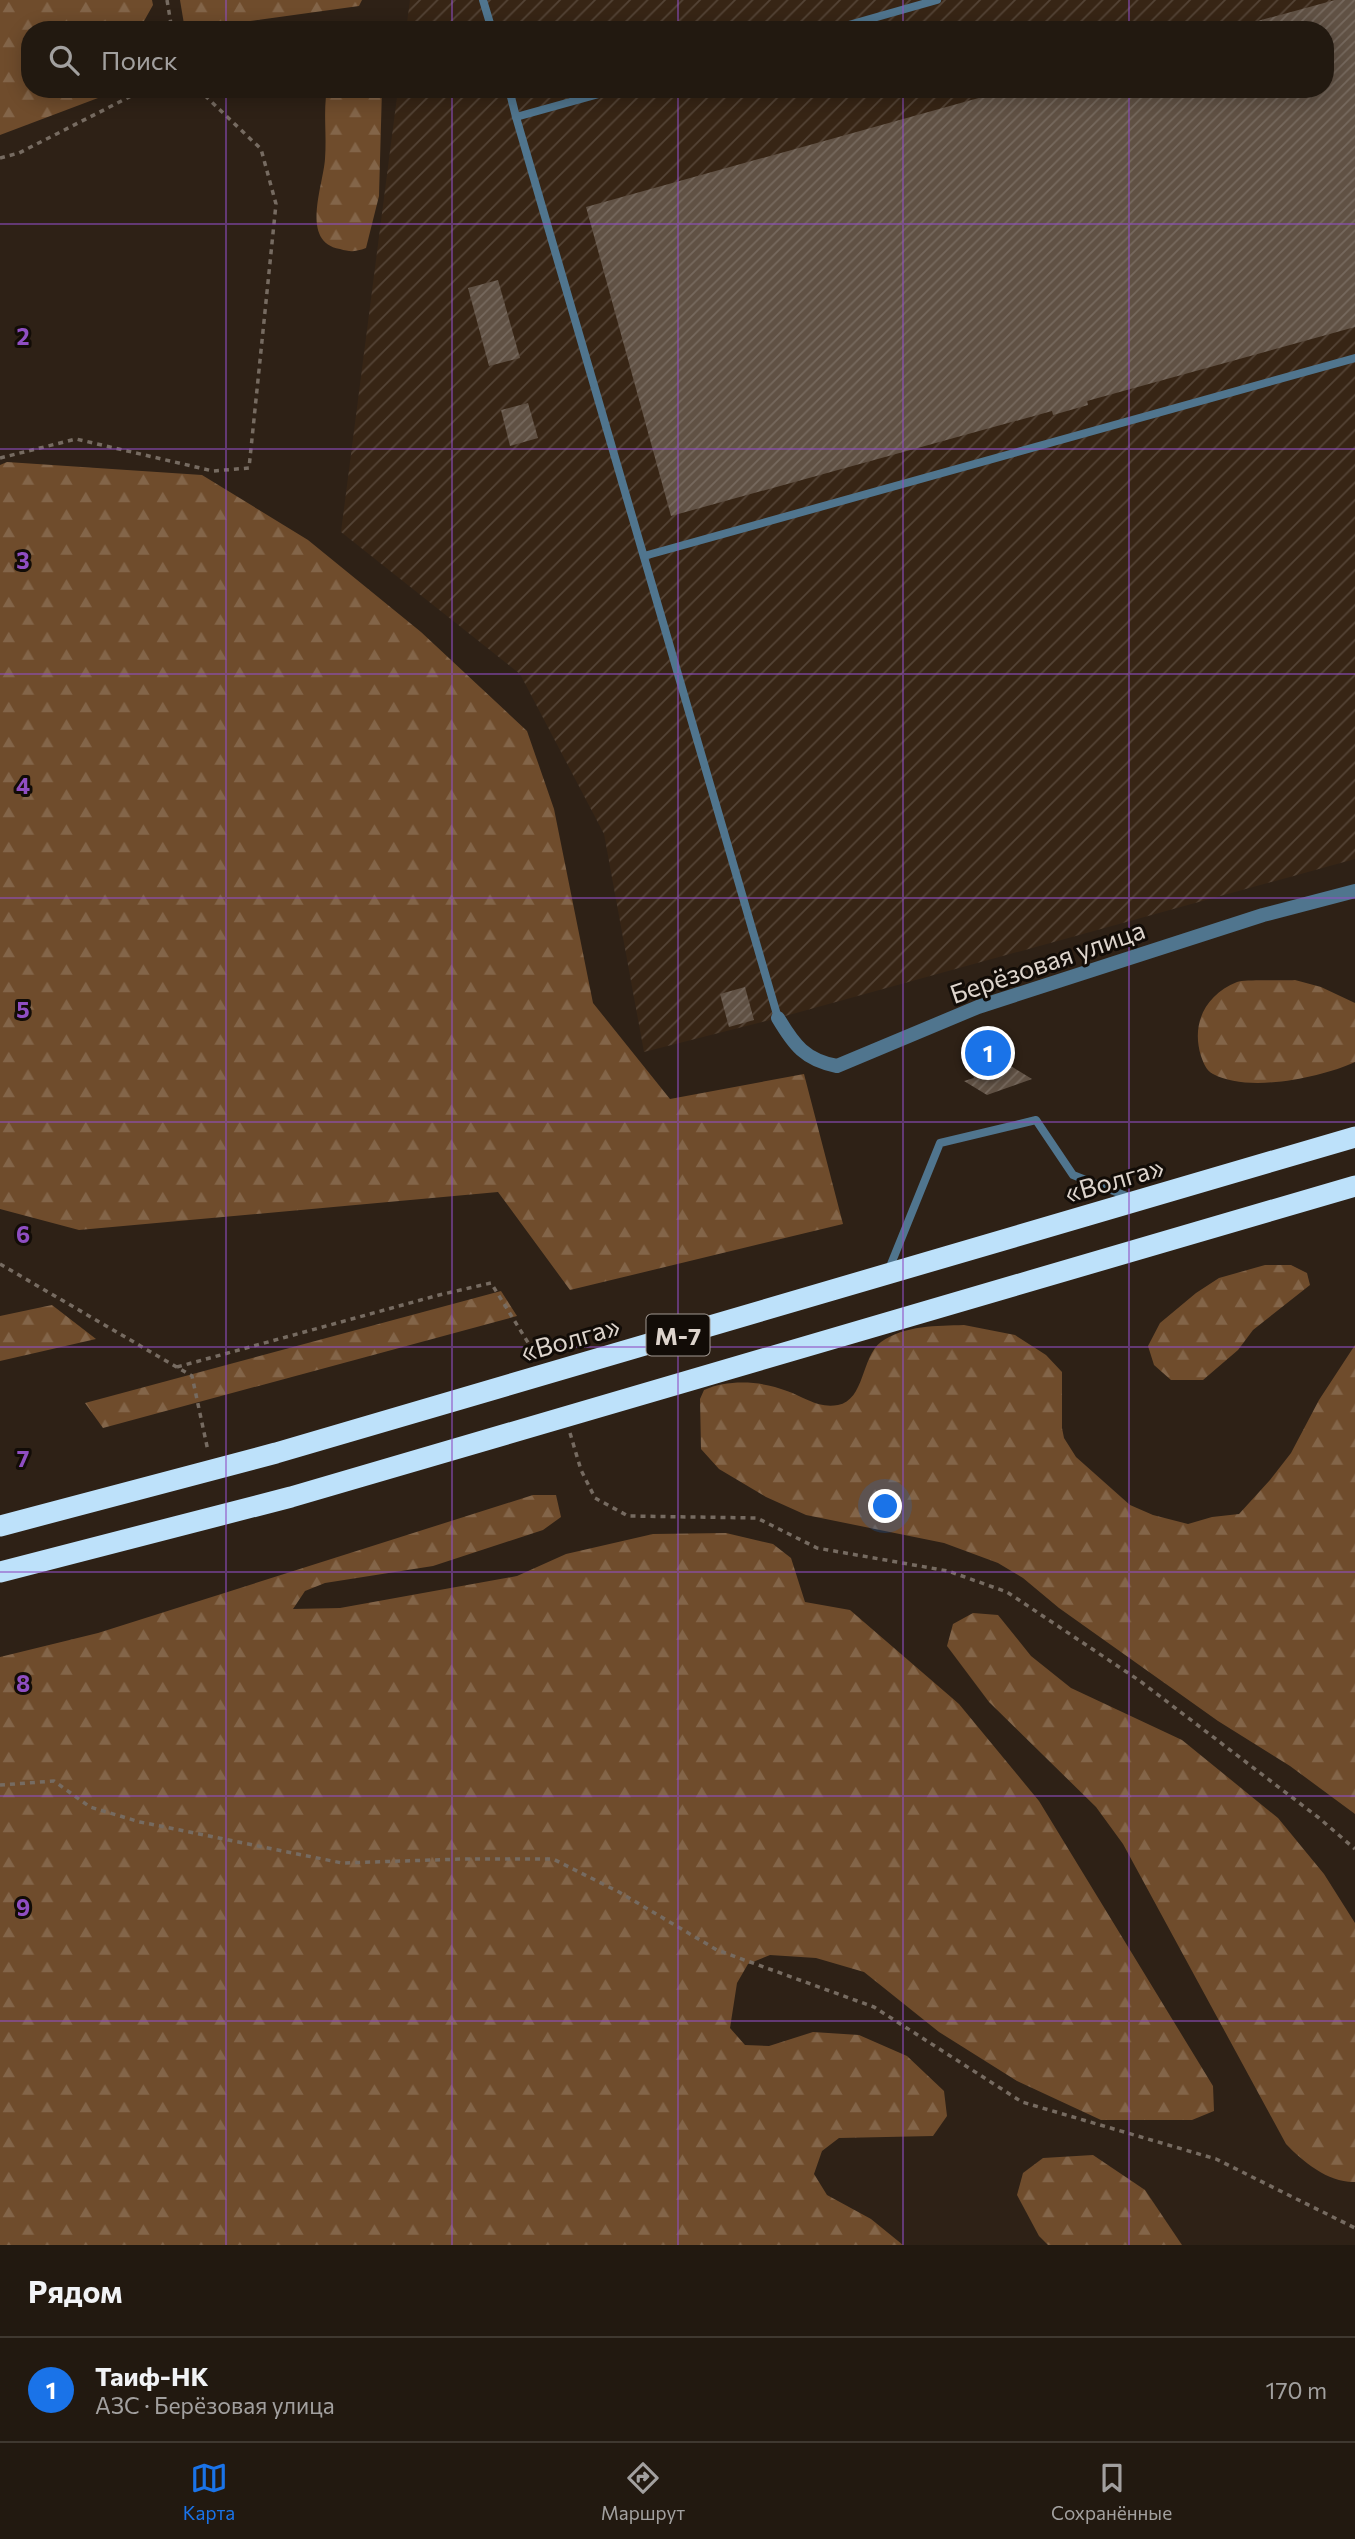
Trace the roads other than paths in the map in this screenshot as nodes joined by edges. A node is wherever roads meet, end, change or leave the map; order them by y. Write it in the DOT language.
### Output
graph roads {
  1 [pos="484,0"];
  2 [pos="937,0"];
  3 [pos="490,21"];
  4 [pos="863,21"];
  5 [pos="511,98"];
  6 [pos="585,98"];
  7 [pos="516,117"];
  8 [pos="1355,358"];
  9 [pos="644,556"];
  10 [pos="1355,891"];
  11 [pos="778,1018"];
  12 [pos="1355,1137"];
  13 [pos="1355,1186"];
  14 [pos="1138,1201"];
  15 [pos="887,1274"];
  16 [pos="0,1526"];
  17 [pos="0,1572"];
  1 -- 3 [label="lane"];
  2 -- 4 [label="lane"];
  5 -- 7 [label="lane"];
  6 -- 7 [label="lane"];
  7 -- 9 [label="lane"];
  8 -- 9 [label="lane"];
  9 -- 11 [label="lane"];
  10 -- 11 [label="street, Берёзовая улица"];
  12 -- 14 [label="highway, «Волга» / М-7"];
  13 -- 17 [label="highway, М-7"];
  14 -- 15 [label="highway, «Волга» / М-7"];
  14 -- 15 [label="lane"];
  15 -- 16 [label="highway, «Волга» / М-7"];
}
